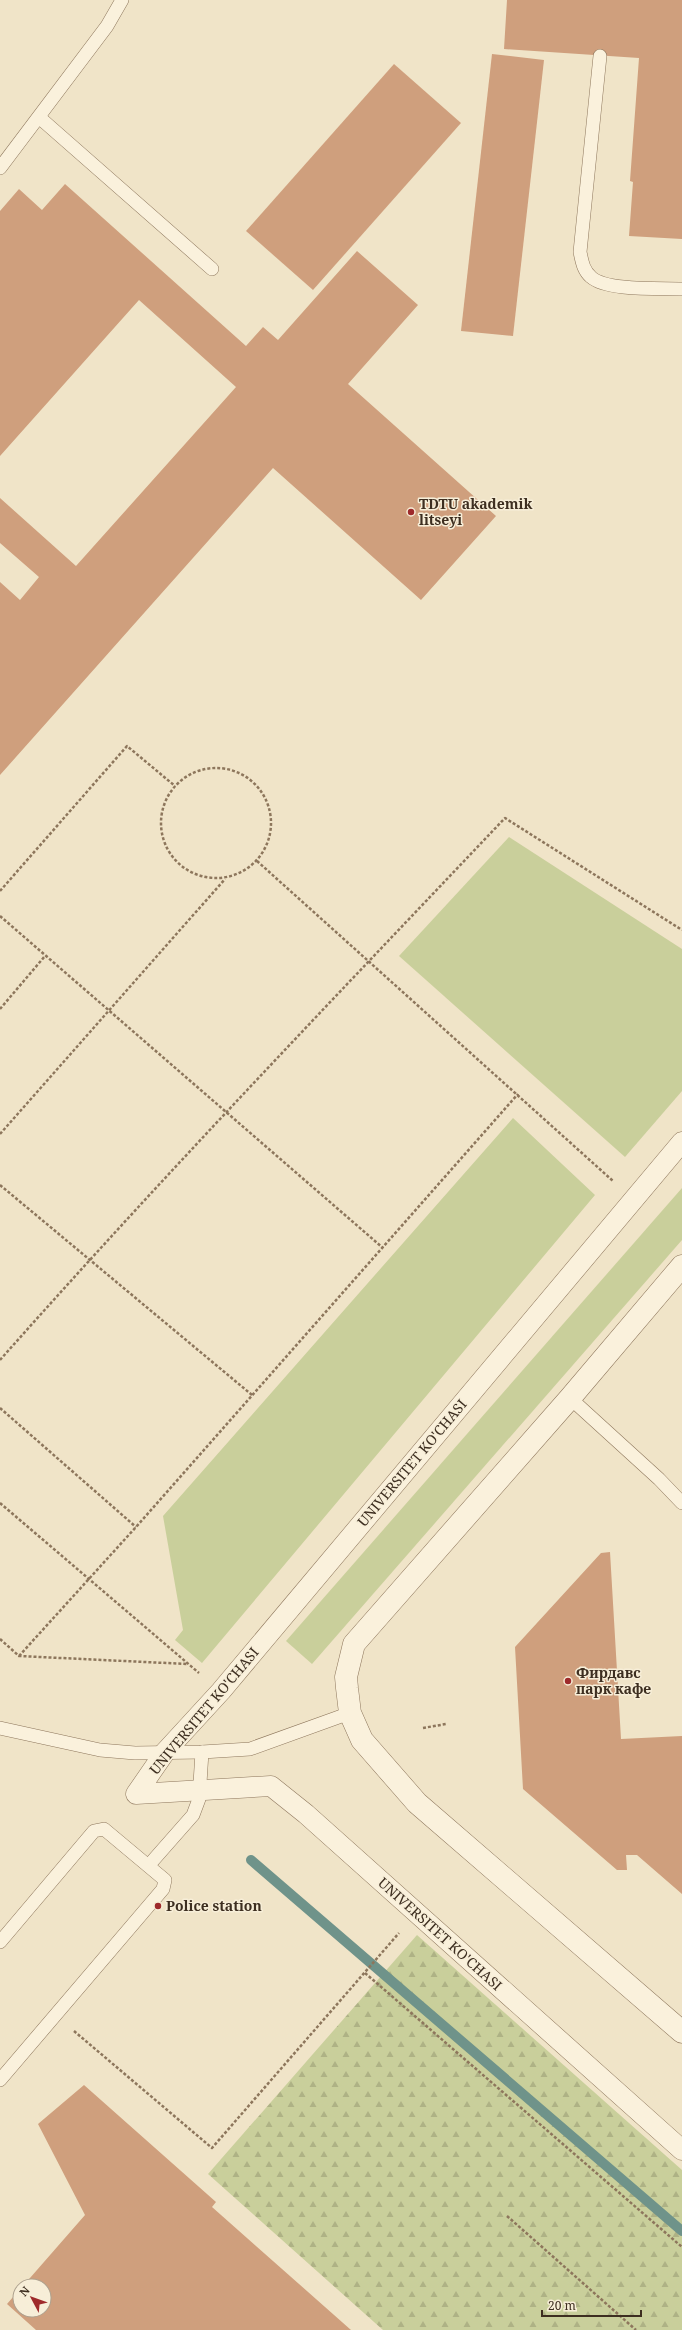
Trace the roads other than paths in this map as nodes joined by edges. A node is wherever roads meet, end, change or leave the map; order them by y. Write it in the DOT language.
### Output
graph roads {
  1 [pos="122,0"];
  2 [pos="600,56"];
  3 [pos="40,118"];
  4 [pos="0,168"];
  5 [pos="212,269"];
  6 [pos="682,289"];
  7 [pos="682,1142"];
  8 [pos="682,1266"];
  9 [pos="570,1398"];
  10 [pos="682,1503"];
  11 [pos="350,1713"];
  12 [pos="0,1728"];
  13 [pos="165,1752"];
  14 [pos="202,1752"];
  15 [pos="199,1791"];
  16 [pos="149,1865"];
  17 [pos="0,1942"];
  18 [pos="682,2032"];
  19 [pos="0,2080"];
  20 [pos="682,2150"];
  1 -- 3 [label="lane"];
  2 -- 6 [label="lane"];
  3 -- 4 [label="lane"];
  3 -- 5 [label="lane"];
  7 -- 13 [label="street, UNIVERSITET KO'CHASI"];
  8 -- 9 [label="street"];
  9 -- 10 [label="lane"];
  9 -- 11 [label="street"];
  11 -- 14 [label="lane"];
  11 -- 18 [label="street"];
  12 -- 13 [label="lane"];
  13 -- 14 [label="lane"];
  13 -- 15 [label="street, UNIVERSITET KO'CHASI"];
  14 -- 15 [label="lane"];
  15 -- 16 [label="lane"];
  15 -- 20 [label="street, UNIVERSITET KO'CHASI"];
  16 -- 17 [label="lane"];
  16 -- 19 [label="lane"];
}
